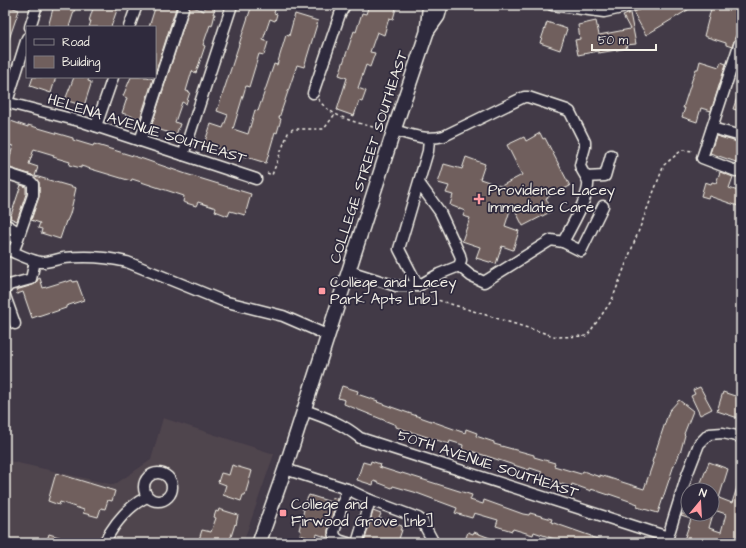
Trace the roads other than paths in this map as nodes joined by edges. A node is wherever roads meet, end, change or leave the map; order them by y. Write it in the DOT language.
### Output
graph roads {
  1 [pos="37,5"];
  2 [pos="137,5"];
  3 [pos="184,5"];
  4 [pos="232,5"];
  5 [pos="345,5"];
  6 [pos="431,5"];
  7 [pos="441,5"];
  8 [pos="552,5"];
  9 [pos="635,5"];
  10 [pos="30,26"];
  11 [pos="129,26"];
  12 [pos="427,32"];
  13 [pos="741,39"];
  14 [pos="26,41"];
  15 [pos="113,78"];
  16 [pos="314,93"];
  17 [pos="6,102"];
  18 [pos="96,126"];
  19 [pos="712,128"];
  20 [pos="393,132"];
  21 [pos="741,136"];
  22 [pos="429,139"];
  23 [pos="140,141"];
  24 [pos="183,155"];
  25 [pos="611,155"];
  26 [pos="741,166"];
  27 [pos="5,173"];
  28 [pos="586,177"];
  29 [pos="256,179"];
  30 [pos="419,183"];
  31 [pos="603,206"];
  32 [pos="577,216"];
  33 [pos="5,224"];
  34 [pos="594,224"];
  35 [pos="563,242"];
  36 [pos="9,249"];
  37 [pos="35,261"];
  38 [pos="459,266"];
  39 [pos="349,271"];
  40 [pos="418,286"];
  41 [pos="5,290"];
  42 [pos="5,296"];
  43 [pos="15,324"];
  44 [pos="327,335"];
  45 [pos="304,410"];
  46 [pos="741,437"];
  47 [pos="285,469"];
  48 [pos="347,489"];
  49 [pos="147,497"];
  50 [pos="370,500"];
  51 [pos="667,540"];
  52 [pos="104,543"];
  53 [pos="259,543"];
  54 [pos="348,543"];
  55 [pos="356,543"];
  56 [pos="434,543"];
  1 -- 10 [label="street"];
  2 -- 11 [label="street"];
  3 -- 23 [label="street"];
  4 -- 24 [label="street"];
  5 -- 16 [label="street"];
  6 -- 12 [label="main road, COLLEGE STREET SOUTHEAST"];
  7 -- 12 [label="main road, COLLEGE STREET SOUTHEAST"];
  8 -- 9 [label="street"];
  12 -- 20 [label="main road, COLLEGE STREET SOUTHEAST"];
  13 -- 19 [label="street"];
  14 -- 17 [label="street"];
  15 -- 18 [label="street"];
  17 -- 18 [label="street, HELENA AVENUE SOUTHEAST"];
  18 -- 23 [label="street, HELENA AVENUE SOUTHEAST"];
  19 -- 21 [label="street"];
  19 -- 26 [label="street"];
  20 -- 22 [label="street"];
  20 -- 39 [label="main road, COLLEGE STREET SOUTHEAST"];
  22 -- 28 [label="street"];
  22 -- 30 [label="street"];
  23 -- 24 [label="street, HELENA AVENUE SOUTHEAST"];
  24 -- 29 [label="street, HELENA AVENUE SOUTHEAST"];
  25 -- 28 [label="street"];
  27 -- 36 [label="street"];
  28 -- 32 [label="street"];
  30 -- 38 [label="street"];
  30 -- 40 [label="street"];
  31 -- 34 [label="street"];
  32 -- 34 [label="street"];
  32 -- 35 [label="street"];
  33 -- 36 [label="street"];
  34 -- 35 [label="street"];
  35 -- 38 [label="street"];
  36 -- 37 [label="street"];
  37 -- 41 [label="street"];
  37 -- 44 [label="street"];
  38 -- 40 [label="street"];
  39 -- 40 [label="street"];
  39 -- 44 [label="main road, COLLEGE STREET SOUTHEAST"];
  42 -- 43 [label="street"];
  44 -- 45 [label="main road, COLLEGE STREET SOUTHEAST"];
  45 -- 47 [label="main road, COLLEGE STREET SOUTHEAST"];
  45 -- 51 [label="street, 50TH AVENUE SOUTHEAST"];
  46 -- 51 [label="street"];
  47 -- 48 [label="street"];
  47 -- 53 [label="main road, COLLEGE STREET SOUTHEAST"];
  48 -- 50 [label="street"];
  48 -- 54 [label="street"];
  49 -- 52 [label="street"];
  50 -- 55 [label="street"];
  50 -- 56 [label="street"];
}
